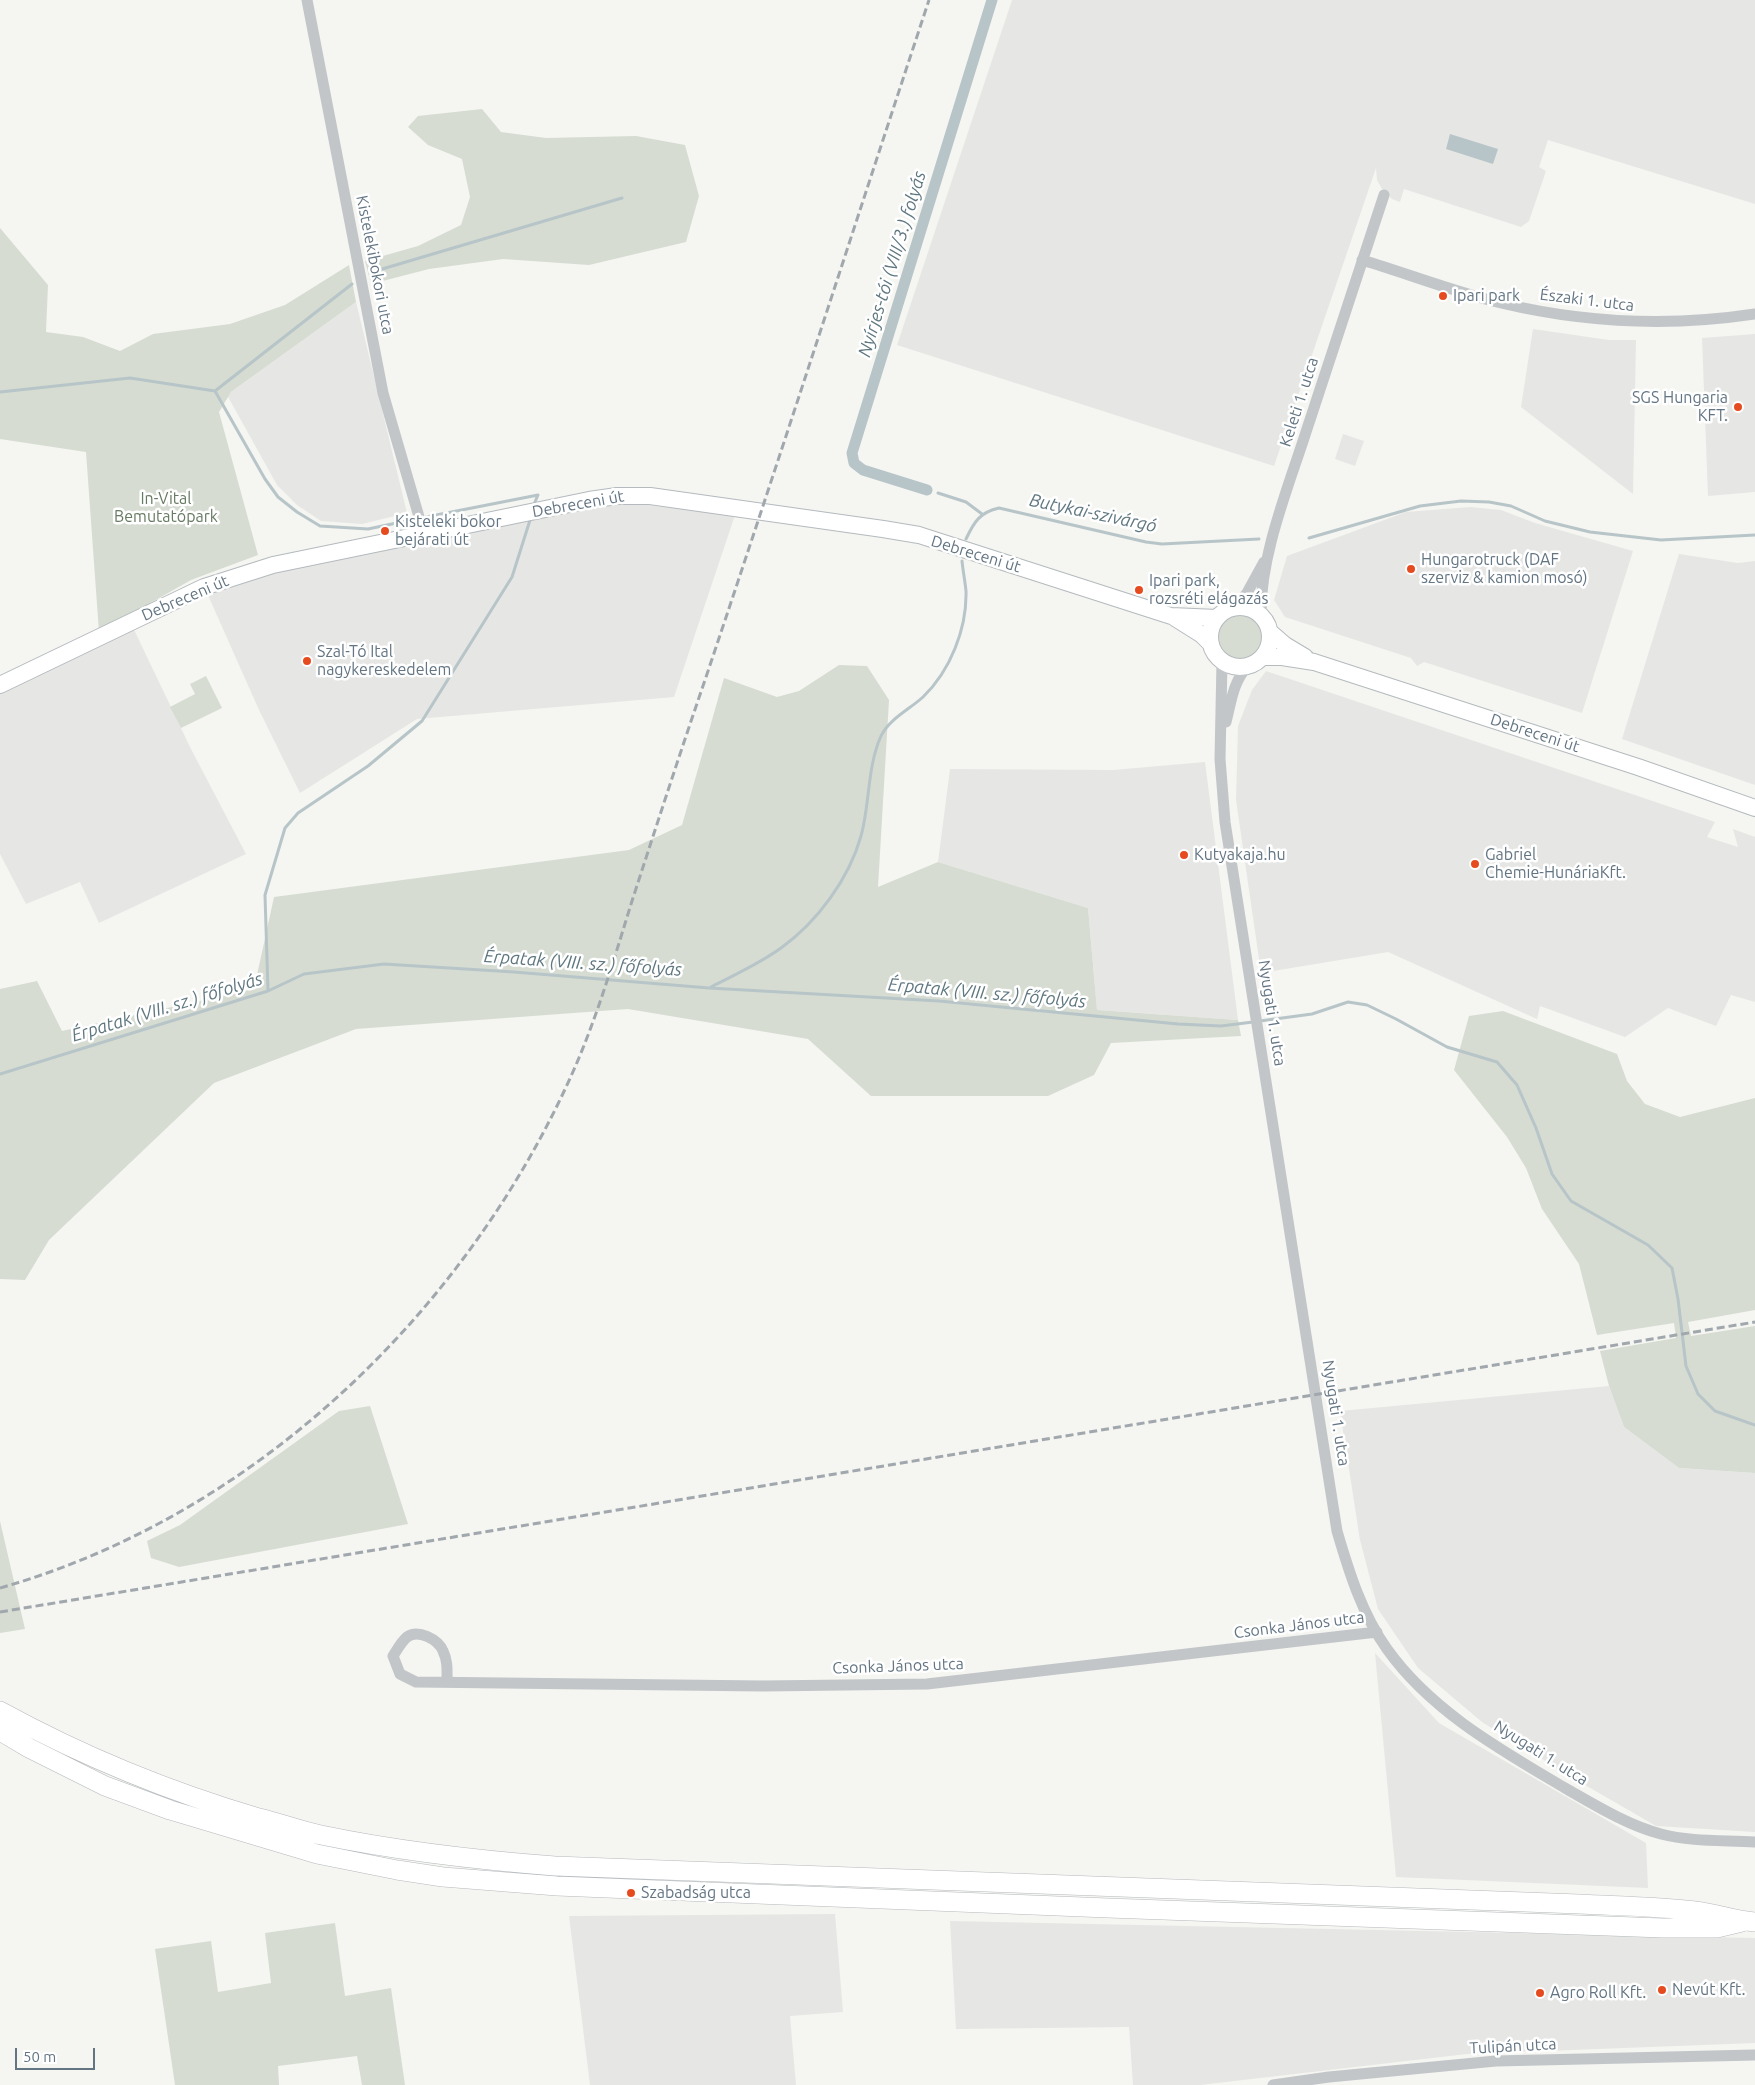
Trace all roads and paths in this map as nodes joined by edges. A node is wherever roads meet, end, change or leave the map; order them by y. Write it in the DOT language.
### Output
graph roads {
  1 [pos="307,0"];
  2 [pos="1384,195"];
  3 [pos="1362,260"];
  4 [pos="1755,314"];
  5 [pos="424,534"];
  6 [pos="1268,554"];
  7 [pos="1236,607"];
  8 [pos="1261,615"];
  9 [pos="1171,616"];
  10 [pos="1217,618"];
  11 [pos="1270,632"];
  12 [pos="1211,644"];
  13 [pos="1264,657"];
  14 [pos="1222,662"];
  15 [pos="1314,662"];
  16 [pos="1247,667"];
  17 [pos="0,685"];
  18 [pos="1221,748"];
  19 [pos="1755,808"];
  20 [pos="1377,1632"];
  21 [pos="447,1682"];
  22 [pos="0,1711"];
  23 [pos="0,1731"];
  24 [pos="1755,1842"];
  25 [pos="1749,1922"];
  26 [pos="1755,2055"];
  27 [pos="1274,2085"];
  1 -- 5 [label="street, Kistelekibokori utca"];
  2 -- 3 [label="street, Keleti 1. utca"];
  3 -- 4 [label="street, Északi 1. utca"];
  3 -- 6 [label="street, Keleti 1. utca"];
  5 -- 9 [label="street, Debreceni út"];
  5 -- 17 [label="street, Debreceni út"];
  6 -- 7 [label="street"];
  6 -- 8 [label="street"];
  7 -- 8 [label="street"];
  7 -- 10 [label="street"];
  8 -- 11 [label="street"];
  9 -- 10 [label="street"];
  9 -- 12 [label="street"];
  10 -- 12 [label="street"];
  11 -- 13 [label="street"];
  11 -- 15 [label="street"];
  12 -- 14 [label="street"];
  13 -- 15 [label="street"];
  13 -- 16 [label="street"];
  14 -- 16 [label="street"];
  14 -- 18 [label="street, Nyugati 1. utca"];
  15 -- 19 [label="street, Debreceni út"];
  16 -- 18 [label="street, Nyugati 1. utca"];
  18 -- 20 [label="street, Nyugati 1. utca"];
  20 -- 21 [label="street, Csonka János utca"];
  20 -- 24 [label="street, Nyugati 1. utca"];
  21 -- 21 [label="street, Csonka János utca"];
  22 -- 25 [label="main road"];
  23 -- 25 [label="main road"];
  26 -- 27 [label="street, Tulipán utca"];
}
